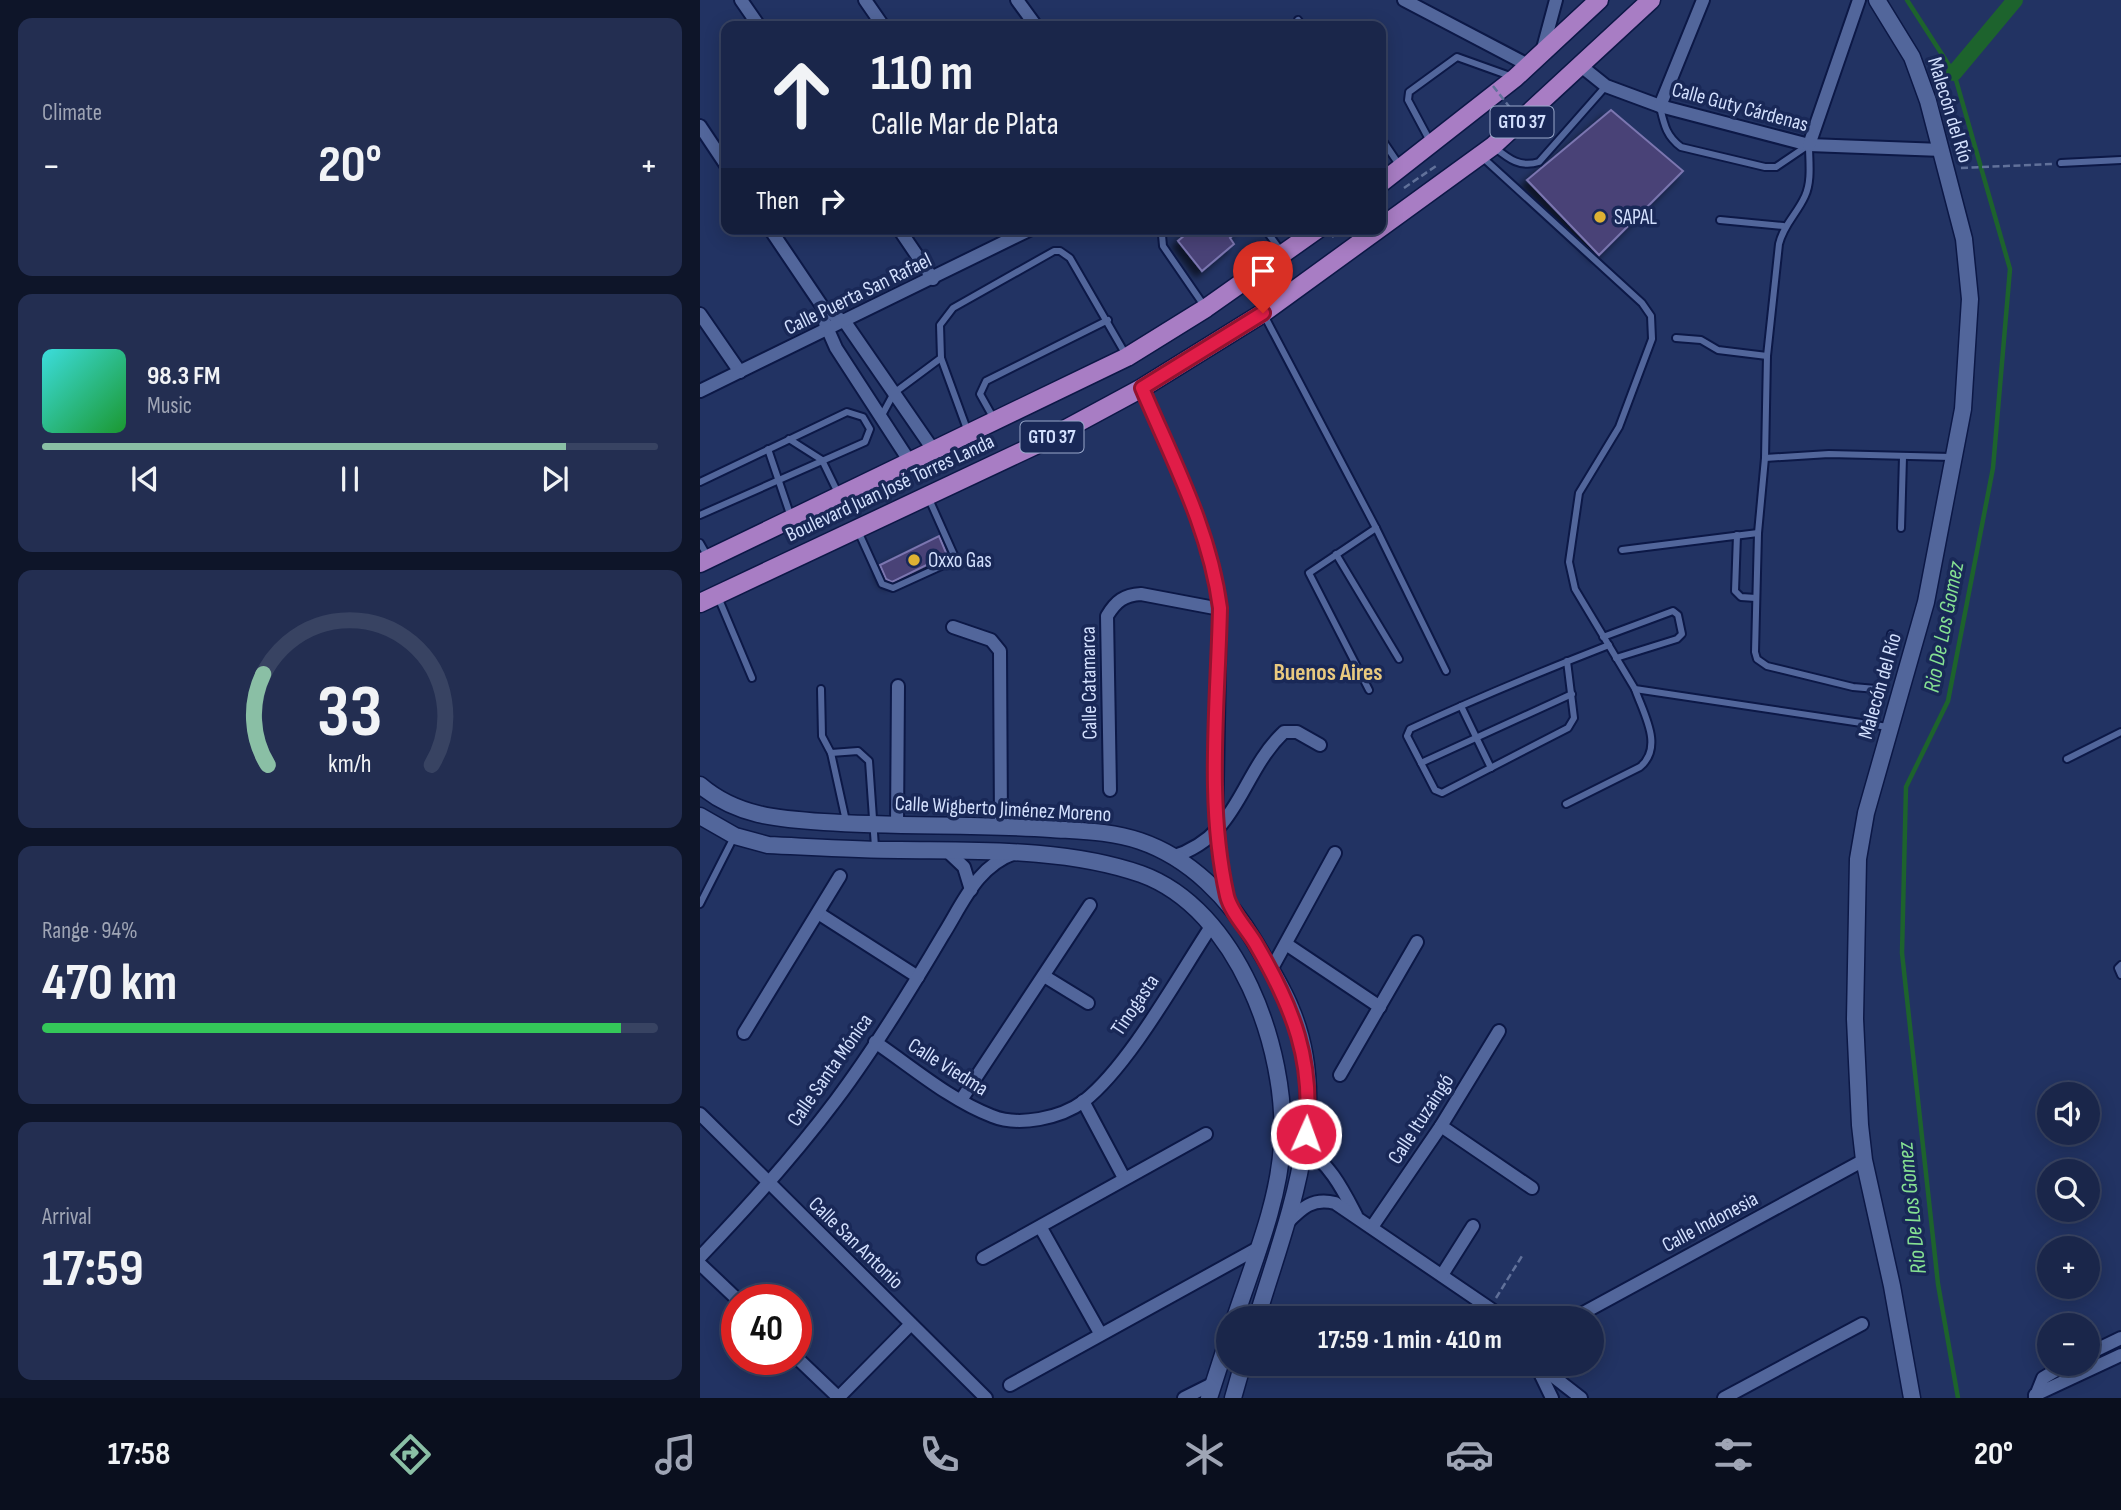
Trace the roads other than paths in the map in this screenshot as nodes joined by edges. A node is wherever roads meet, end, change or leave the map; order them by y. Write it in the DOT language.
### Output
graph roads {
  1 [pos="741,0"];
  2 [pos="865,0"];
  3 [pos="1017,0"];
  4 [pos="1404,0"];
  5 [pos="1556,0"];
  6 [pos="1599,0"];
  7 [pos="1651,0"];
  8 [pos="1703,0"];
  9 [pos="1859,0"];
  10 [pos="1877,0"];
  11 [pos="756,21"];
  12 [pos="880,21"];
  13 [pos="1032,21"];
  14 [pos="1535,60"];
  15 [pos="1581,66"];
  16 [pos="1515,78"];
  17 [pos="1606,86"];
  18 [pos="1660,106"];
  19 [pos="700,126"];
  20 [pos="1432,144"];
  21 [pos="1386,145"];
  22 [pos="1808,145"];
  23 [pos="1942,150"];
  24 [pos="1487,151"];
  25 [pos="721,158"];
  26 [pos="2121,160"];
  27 [pos="2061,163"];
  28 [pos="1402,167"];
  29 [pos="1386,179"];
  30 [pos="1720,220"];
  31 [pos="1386,224"];
  32 [pos="1783,226"];
  33 [pos="774,235"];
  34 [pos="903,235"];
  35 [pos="1017,235"];
  36 [pos="1163,235"];
  37 [pos="1269,235"];
  38 [pos="1297,235"];
  39 [pos="1371,235"];
  40 [pos="1284,255"];
  41 [pos="933,279"];
  42 [pos="824,309"];
  43 [pos="1206,309"];
  44 [pos="1263,313"];
  45 [pos="700,314"];
  46 [pos="1108,320"];
  47 [pos="845,322"];
  48 [pos="826,331"];
  49 [pos="1676,338"];
  50 [pos="1767,356"];
  51 [pos="1127,357"];
  52 [pos="941,358"];
  53 [pos="740,372"];
  54 [pos="1142,388"];
  55 [pos="700,391"];
  56 [pos="894,393"];
  57 [pos="881,417"];
  58 [pos="995,421"];
  59 [pos="969,434"];
  60 [pos="789,439"];
  61 [pos="768,449"];
  62 [pos="934,451"];
  63 [pos="1903,457"];
  64 [pos="1953,457"];
  65 [pos="1765,458"];
  66 [pos="822,460"];
  67 [pos="910,462"];
  68 [pos="779,479"];
  69 [pos="700,482"];
  70 [pos="840,496"];
  71 [pos="927,496"];
  72 [pos="700,515"];
  73 [pos="792,519"];
  74 [pos="1376,528"];
  75 [pos="1901,528"];
  76 [pos="857,529"];
  77 [pos="1758,533"];
  78 [pos="1737,535"];
  79 [pos="1622,550"];
  80 [pos="1336,554"];
  81 [pos="703,555"];
  82 [pos="718,595"];
  83 [pos="1756,598"];
  84 [pos="700,603"];
  85 [pos="1220,608"];
  86 [pos="953,627"];
  87 [pos="1891,634"];
  88 [pos="1603,637"];
  89 [pos="1609,645"];
  90 [pos="1616,658"];
  91 [pos="1399,659"];
  92 [pos="1567,662"];
  93 [pos="1446,671"];
  94 [pos="752,678"];
  95 [pos="898,686"];
  96 [pos="821,689"];
  97 [pos="1369,690"];
  98 [pos="1635,690"];
  99 [pos="1572,694"];
  100 [pos="1461,706"];
  101 [pos="1890,728"];
  102 [pos="2121,732"];
  103 [pos="1475,737"];
  104 [pos="1320,745"];
  105 [pos="831,753"];
  106 [pos="2067,759"];
  107 [pos="1421,763"];
  108 [pos="1491,768"];
  109 [pos="700,785"];
  110 [pos="1110,790"];
  111 [pos="1566,804"];
  112 [pos="700,816"];
  113 [pos="846,823"];
  114 [pos="876,825"];
  115 [pos="897,826"];
  116 [pos="1001,826"];
  117 [pos="1216,835"];
  118 [pos="735,836"];
  119 [pos="875,849"];
  120 [pos="946,850"];
  121 [pos="1015,853"];
  122 [pos="1335,853"];
  123 [pos="1172,857"];
  124 [pos="840,876"];
  125 [pos="971,890"];
  126 [pos="1228,901"];
  127 [pos="700,904"];
  128 [pos="1090,905"];
  129 [pos="818,913"];
  130 [pos="1212,925"];
  131 [pos="1417,942"];
  132 [pos="1286,944"];
  133 [pos="2121,965"];
  134 [pos="1271,970"];
  135 [pos="2121,975"];
  136 [pos="1044,976"];
  137 [pos="918,977"];
  138 [pos="1088,1003"];
  139 [pos="1380,1007"];
  140 [pos="1499,1031"];
  141 [pos="744,1033"];
  142 [pos="874,1042"];
  143 [pos="1340,1075"];
  144 [pos="961,1100"];
  145 [pos="1083,1101"];
  146 [pos="700,1114"];
  147 [pos="1441,1126"];
  148 [pos="1206,1134"];
  149 [pos="1282,1147"];
  150 [pos="1304,1150"];
  151 [pos="1864,1160"];
  152 [pos="1124,1178"];
  153 [pos="769,1184"];
  154 [pos="1532,1188"];
  155 [pos="1356,1216"];
  156 [pos="1473,1226"];
  157 [pos="1284,1227"];
  158 [pos="1372,1227"];
  159 [pos="1041,1228"];
  160 [pos="1258,1248"];
  161 [pos="700,1257"];
  162 [pos="983,1258"];
  163 [pos="700,1264"];
  164 [pos="1442,1275"];
  165 [pos="721,1284"];
  166 [pos="1239,1306"];
  167 [pos="1261,1306"];
  168 [pos="1488,1306"];
  169 [pos="1596,1306"];
  170 [pos="911,1324"];
  171 [pos="1862,1324"];
  172 [pos="1100,1333"];
  173 [pos="2121,1338"];
  174 [pos="2100,1348"];
  175 [pos="2121,1355"];
  176 [pos="812,1373"];
  177 [pos="1239,1376"];
  178 [pos="1541,1376"];
  179 [pos="1552,1376"];
  180 [pos="2046,1376"];
  181 [pos="1010,1385"];
  182 [pos="1212,1390"];
  183 [pos="2035,1397"];
  184 [pos="838,1398"];
  185 [pos="986,1398"];
  186 [pos="1184,1398"];
  187 [pos="1233,1398"];
  188 [pos="1552,1398"];
  189 [pos="1581,1398"];
  190 [pos="1724,1398"];
  191 [pos="1912,1398"];
  1 -- 11 [label="street"];
  2 -- 12 [label="street"];
  3 -- 13 [label="street"];
  4 -- 14 [label="street"];
  5 -- 14 [label="street"];
  6 -- 14 [label="main road, GTO 37"];
  7 -- 15 [label="main road, Boulevard Juan José Torres Landa / GTO 37"];
  8 -- 18 [label="street"];
  9 -- 22 [label="street"];
  10 -- 23 [label="street, Malecón del Río"];
  14 -- 16 [label="main road, GTO 37"];
  15 -- 17 [label="street, Calle Guty Cárdenas"];
  15 -- 24 [label="main road, Boulevard Juan José Torres Landa / GTO 37"];
  16 -- 20 [label="main road, GTO 37"];
  16 -- 20 [label="lane"];
  17 -- 18 [label="street, Calle Guty Cárdenas"];
  17 -- 24 [label="lane"];
  18 -- 22 [label="street, Calle Guty Cárdenas"];
  18 -- 22 [label="lane"];
  19 -- 25 [label="street"];
  20 -- 28 [label="main road, GTO 37"];
  21 -- 28 [label="lane"];
  22 -- 23 [label="street, Calle Guty Cárdenas"];
  22 -- 32 [label="lane"];
  23 -- 64 [label="street, Malecón del Río"];
  24 -- 31 [label="main road, Boulevard Juan José Torres Landa / GTO 37"];
  24 -- 88 [label="lane"];
  26 -- 27 [label="lane"];
  28 -- 29 [label="main road, GTO 37"];
  30 -- 32 [label="lane"];
  32 -- 50 [label="lane"];
  33 -- 42 [label="street"];
  34 -- 41 [label="street"];
  35 -- 41 [label="street, Calle Puerta San Rafael"];
  36 -- 43 [label="lane"];
  37 -- 40 [label="lane"];
  38 -- 40 [label="main road, Boulevard Juan José Torres Landa / GTO 37"];
  39 -- 44 [label="main road, Boulevard Juan José Torres Landa / GTO 37"];
  40 -- 43 [label="main road, Boulevard Juan José Torres Landa / GTO 37"];
  41 -- 47 [label="street, Calle Puerta San Rafael"];
  42 -- 47 [label="street"];
  42 -- 48 [label="street"];
  43 -- 51 [label="main road, Boulevard Juan José Torres Landa / GTO 37"];
  44 -- 54 [label="main road, Boulevard Juan José Torres Landa / GTO 37"];
  44 -- 74 [label="lane"];
  45 -- 53 [label="street"];
  46 -- 51 [label="lane"];
  46 -- 52 [label="lane"];
  46 -- 58 [label="lane"];
  47 -- 48 [label="street, Calle Puerta San Rafael"];
  47 -- 56 [label="street"];
  48 -- 53 [label="street, Calle Puerta San Rafael"];
  48 -- 57 [label="street"];
  49 -- 50 [label="lane"];
  50 -- 65 [label="lane"];
  51 -- 58 [label="main road, Boulevard Juan José Torres Landa / GTO 37"];
  52 -- 56 [label="lane"];
  52 -- 59 [label="lane"];
  53 -- 55 [label="street, Calle Puerta San Rafael"];
  54 -- 71 [label="main road, Boulevard Juan José Torres Landa / GTO 37"];
  54 -- 85 [label="street"];
  56 -- 57 [label="lane"];
  56 -- 62 [label="street"];
  57 -- 67 [label="street"];
  58 -- 59 [label="main road, Boulevard Juan José Torres Landa / GTO 37"];
  59 -- 62 [label="main road, Boulevard Juan José Torres Landa / GTO 37"];
  60 -- 61 [label="lane"];
  60 -- 66 [label="lane"];
  60 -- 66 [label="lane"];
  61 -- 68 [label="lane"];
  61 -- 69 [label="lane"];
  62 -- 67 [label="main road, Boulevard Juan José Torres Landa / GTO 37"];
  63 -- 64 [label="lane"];
  63 -- 65 [label="lane"];
  63 -- 75 [label="lane"];
  64 -- 101 [label="street, Malecón del Río"];
  65 -- 77 [label="lane"];
  66 -- 68 [label="lane"];
  66 -- 70 [label="lane"];
  67 -- 70 [label="main road, Boulevard Juan José Torres Landa / GTO 37"];
  68 -- 72 [label="lane"];
  68 -- 73 [label="lane"];
  70 -- 73 [label="main road, Boulevard Juan José Torres Landa / GTO 37"];
  71 -- 76 [label="main road, Boulevard Juan José Torres Landa / GTO 37"];
  71 -- 76 [label="lane"];
  73 -- 81 [label="main road, Boulevard Juan José Torres Landa / GTO 37"];
  74 -- 80 [label="lane"];
  74 -- 93 [label="lane"];
  76 -- 82 [label="main road, Boulevard Juan José Torres Landa / GTO 37"];
  77 -- 78 [label="lane"];
  77 -- 83 [label="lane"];
  78 -- 79 [label="lane"];
  78 -- 83 [label="lane"];
  80 -- 91 [label="lane"];
  80 -- 97 [label="lane"];
  82 -- 84 [label="main road, Boulevard Juan José Torres Landa / GTO 37"];
  82 -- 94 [label="lane"];
  83 -- 87 [label="lane"];
  85 -- 110 [label="street, Calle Catamarca"];
  85 -- 117 [label="street"];
  86 -- 116 [label="street"];
  88 -- 89 [label="lane"];
  88 -- 90 [label="lane"];
  89 -- 90 [label="lane"];
  89 -- 92 [label="lane"];
  90 -- 98 [label="lane"];
  92 -- 99 [label="lane"];
  92 -- 100 [label="lane"];
  95 -- 115 [label="street"];
  96 -- 105 [label="lane"];
  98 -- 101 [label="lane"];
  98 -- 111 [label="lane"];
  99 -- 103 [label="lane"];
  99 -- 108 [label="lane"];
  100 -- 103 [label="lane"];
  100 -- 107 [label="lane"];
  101 -- 151 [label="street, Malecón del Río"];
  102 -- 106 [label="lane"];
  103 -- 107 [label="lane"];
  103 -- 108 [label="lane"];
  104 -- 117 [label="street"];
  105 -- 113 [label="lane"];
  105 -- 114 [label="lane"];
  107 -- 108 [label="lane"];
  109 -- 113 [label="street, Calle Wigberto Jiménez Moreno"];
  112 -- 118 [label="street, Calle Wigberto Jiménez Moreno"];
  113 -- 114 [label="street, Calle Wigberto Jiménez Moreno"];
  114 -- 115 [label="street, Calle Wigberto Jiménez Moreno"];
  114 -- 119 [label="lane"];
  115 -- 116 [label="street, Calle Wigberto Jiménez Moreno"];
  116 -- 123 [label="street, Calle Wigberto Jiménez Moreno"];
  117 -- 123 [label="street"];
  117 -- 126 [label="street"];
  118 -- 119 [label="street, Calle Wigberto Jiménez Moreno"];
  118 -- 127 [label="lane"];
  119 -- 120 [label="street, Calle Wigberto Jiménez Moreno"];
  120 -- 121 [label="street, Calle Wigberto Jiménez Moreno"];
  120 -- 125 [label="street"];
  121 -- 125 [label="street, Calle Santa Mónica"];
  121 -- 130 [label="street, Calle Wigberto Jiménez Moreno"];
  122 -- 132 [label="street"];
  123 -- 126 [label="street, Calle Wigberto Jiménez Moreno"];
  124 -- 129 [label="street"];
  125 -- 137 [label="street, Calle Santa Mónica"];
  126 -- 134 [label="street, Calle Wigberto Jiménez Moreno"];
  128 -- 136 [label="street"];
  129 -- 137 [label="street"];
  129 -- 141 [label="street"];
  130 -- 145 [label="street, Tinogasta"];
  130 -- 149 [label="street, Calle Wigberto Jiménez Moreno"];
  131 -- 139 [label="street"];
  132 -- 134 [label="street"];
  132 -- 139 [label="street"];
  133 -- 135 [label="lane"];
  134 -- 150 [label="street, Calle Wigberto Jiménez Moreno"];
  136 -- 138 [label="street"];
  136 -- 144 [label="street"];
  137 -- 142 [label="street, Calle Santa Mónica"];
  139 -- 143 [label="street"];
  140 -- 147 [label="street, Calle Ituzaingó"];
  142 -- 144 [label="street, Calle Viedma"];
  142 -- 153 [label="street, Calle Santa Mónica"];
  144 -- 145 [label="street, Calle Viedma"];
  145 -- 152 [label="street"];
  146 -- 153 [label="street, Calle San Antonio"];
  147 -- 154 [label="street"];
  147 -- 158 [label="street, Calle Ituzaingó"];
  148 -- 152 [label="street"];
  149 -- 150 [label="street"];
  149 -- 160 [label="street, Calle Wigberto Jiménez Moreno"];
  150 -- 155 [label="street"];
  150 -- 157 [label="street, Calle Wigberto Jiménez Moreno"];
  151 -- 169 [label="street, Calle Indonesia"];
  151 -- 191 [label="street, Malecón del Río"];
  152 -- 159 [label="street"];
  153 -- 161 [label="street, Calle Santa Mónica"];
  153 -- 170 [label="street, Calle San Antonio"];
  155 -- 157 [label="street"];
  155 -- 158 [label="street"];
  156 -- 164 [label="street"];
  157 -- 167 [label="street, Calle Wigberto Jiménez Moreno"];
  158 -- 164 [label="street"];
  159 -- 162 [label="street"];
  159 -- 172 [label="street"];
  160 -- 166 [label="street, Calle Wigberto Jiménez Moreno"];
  160 -- 172 [label="street"];
  163 -- 165 [label="street"];
  164 -- 168 [label="street"];
  170 -- 184 [label="street"];
  170 -- 185 [label="street, Calle San Antonio"];
  171 -- 190 [label="street"];
  172 -- 181 [label="street"];
  173 -- 174 [label="street"];
  175 -- 183 [label="street"];
  176 -- 184 [label="street"];
  177 -- 187 [label="street"];
  178 -- 188 [label="street"];
  179 -- 189 [label="street"];
  180 -- 183 [label="street"];
  182 -- 186 [label="street"];
}
